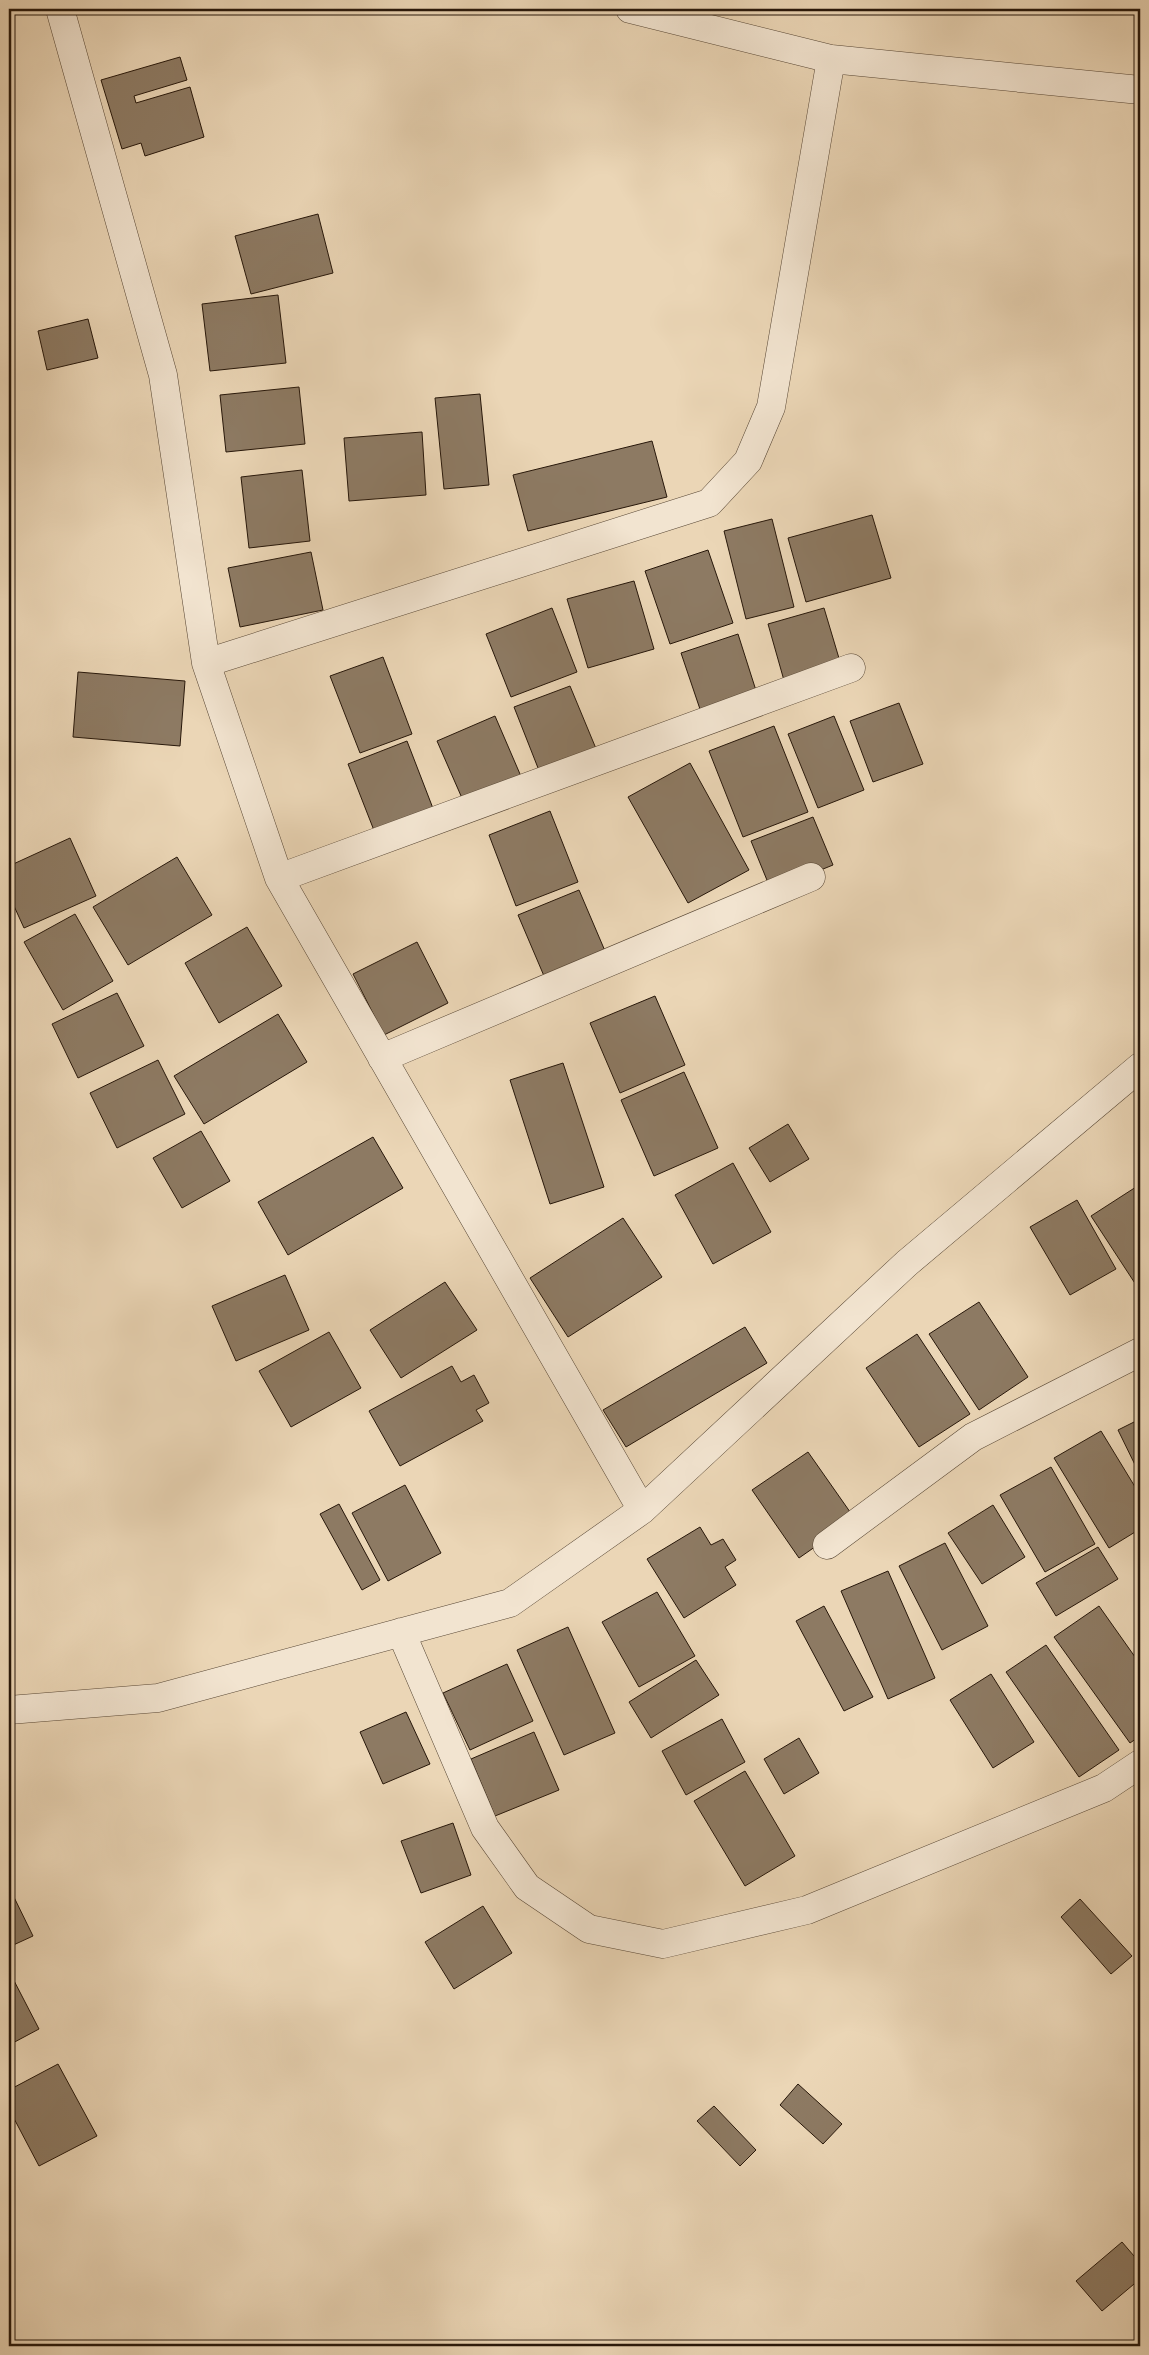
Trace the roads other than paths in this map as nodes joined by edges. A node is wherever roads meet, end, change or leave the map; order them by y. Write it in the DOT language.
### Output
graph roads {
  1 [pos="60,9"];
  2 [pos="630,9"];
  3 [pos="831,60"];
  4 [pos="1140,90"];
  5 [pos="206,663"];
  6 [pos="851,668"];
  7 [pos="811,877"];
  8 [pos="279,878"];
  9 [pos="382,1058"];
  10 [pos="1140,1067"];
  11 [pos="1140,1352"];
  12 [pos="642,1510"];
  13 [pos="827,1545"];
  14 [pos="401,1632"];
  15 [pos="9,1710"];
  16 [pos="1140,1764"];
  1 -- 5 [label="street"];
  2 -- 3 [label="street"];
  3 -- 4 [label="street"];
  3 -- 5 [label="street"];
  5 -- 8 [label="street"];
  6 -- 8 [label="street"];
  7 -- 9 [label="street"];
  8 -- 9 [label="street"];
  9 -- 12 [label="street"];
  10 -- 12 [label="street"];
  11 -- 13 [label="street"];
  12 -- 14 [label="street"];
  14 -- 15 [label="street"];
  14 -- 16 [label="street"];
}
